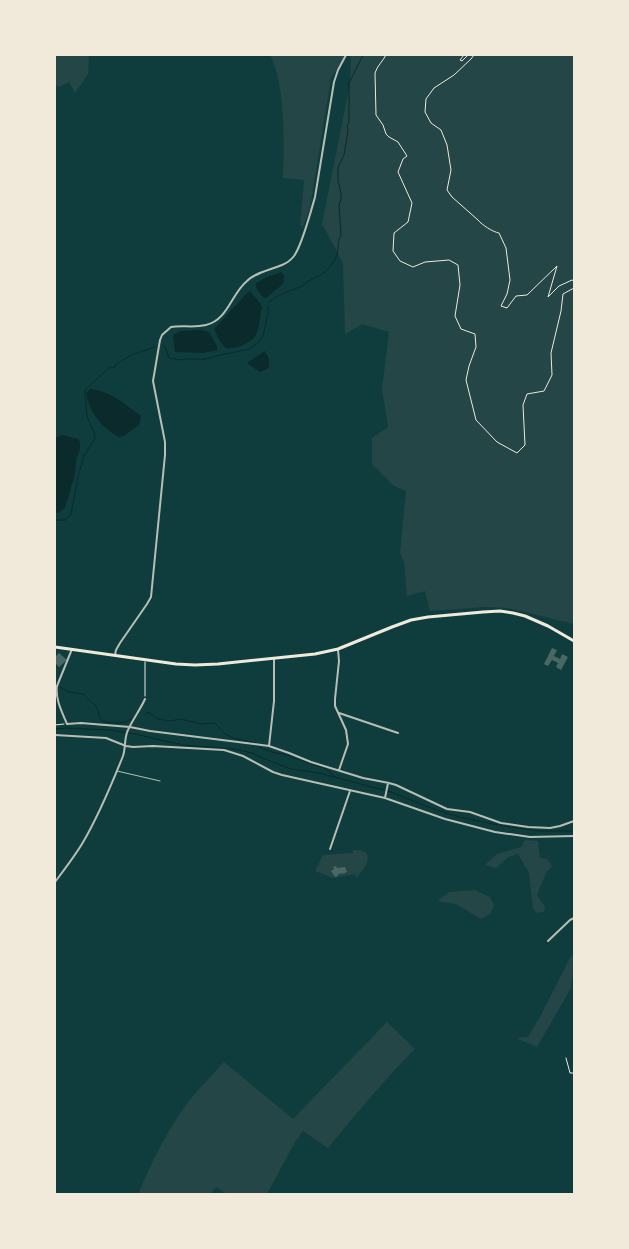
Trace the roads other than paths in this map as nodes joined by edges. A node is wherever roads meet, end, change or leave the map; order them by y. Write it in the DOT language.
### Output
graph roads {
  1 [pos="346,55"];
  2 [pos="574,641"];
  3 [pos="55,647"];
  4 [pos="72,649"];
  5 [pos="338,649"];
  6 [pos="115,656"];
  7 [pos="274,659"];
  8 [pos="145,699"];
  9 [pos="339,714"];
  10 [pos="129,728"];
  11 [pos="398,733"];
  12 [pos="57,735"];
  13 [pos="126,746"];
  14 [pos="268,746"];
  15 [pos="339,770"];
  16 [pos="117,771"];
  17 [pos="160,781"];
  18 [pos="388,783"];
  19 [pos="350,791"];
  20 [pos="385,798"];
  21 [pos="574,821"];
  22 [pos="574,836"];
  23 [pos="330,849"];
  24 [pos="55,882"];
  25 [pos="574,918"];
  26 [pos="548,941"];
  1 -- 6 [label="street"];
  2 -- 5 [label="highway"];
  3 -- 4 [label="highway"];
  4 -- 6 [label="highway"];
  4 -- 10 [label="street"];
  5 -- 7 [label="highway"];
  5 -- 9 [label="street"];
  6 -- 7 [label="highway"];
  7 -- 14 [label="street"];
  8 -- 10 [label="street"];
  9 -- 11 [label="street"];
  9 -- 15 [label="street"];
  10 -- 13 [label="street"];
  10 -- 14 [label="street"];
  12 -- 13 [label="street"];
  13 -- 16 [label="street"];
  13 -- 19 [label="street"];
  14 -- 15 [label="street"];
  15 -- 18 [label="street"];
  16 -- 17 [label="lane"];
  16 -- 24 [label="street"];
  18 -- 20 [label="street"];
  18 -- 21 [label="street"];
  19 -- 20 [label="street"];
  19 -- 23 [label="street"];
  20 -- 22 [label="street"];
  25 -- 26 [label="street"];
}
